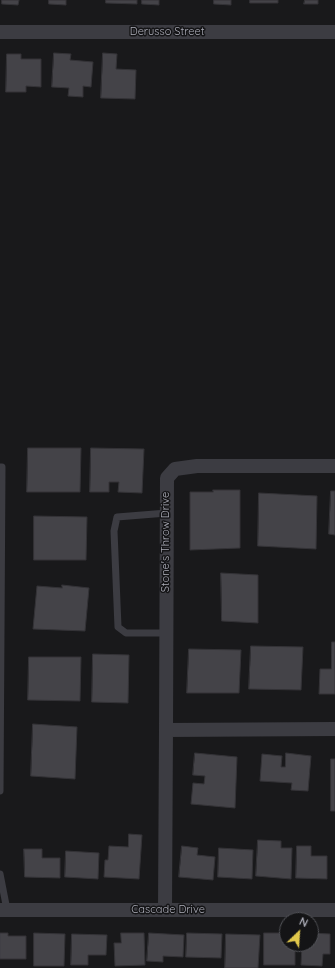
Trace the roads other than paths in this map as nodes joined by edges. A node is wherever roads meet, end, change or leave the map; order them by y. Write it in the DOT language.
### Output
graph roads {
  1 [pos="0,32"];
  2 [pos="335,32"];
  3 [pos="335,466"];
  4 [pos="0,467"];
  5 [pos="167,513"];
  6 [pos="166,632"];
  7 [pos="335,729"];
  8 [pos="166,730"];
  9 [pos="0,791"];
  10 [pos="0,874"];
  11 [pos="3,910"];
  12 [pos="165,910"];
  13 [pos="335,910"];
  1 -- 2 [label="street, Derusso Street"];
  3 -- 5 [label="street, Stone's Throw Drive"];
  4 -- 9 [label="lane"];
  5 -- 6 [label="street, Stone's Throw Drive"];
  5 -- 6 [label="lane"];
  6 -- 8 [label="street, Stone's Throw Drive"];
  7 -- 8 [label="street"];
  8 -- 12 [label="street, Stone's Throw Drive"];
  10 -- 11 [label="lane"];
  11 -- 12 [label="street, Cascade Drive"];
  12 -- 13 [label="street, Cascade Drive"];
}
